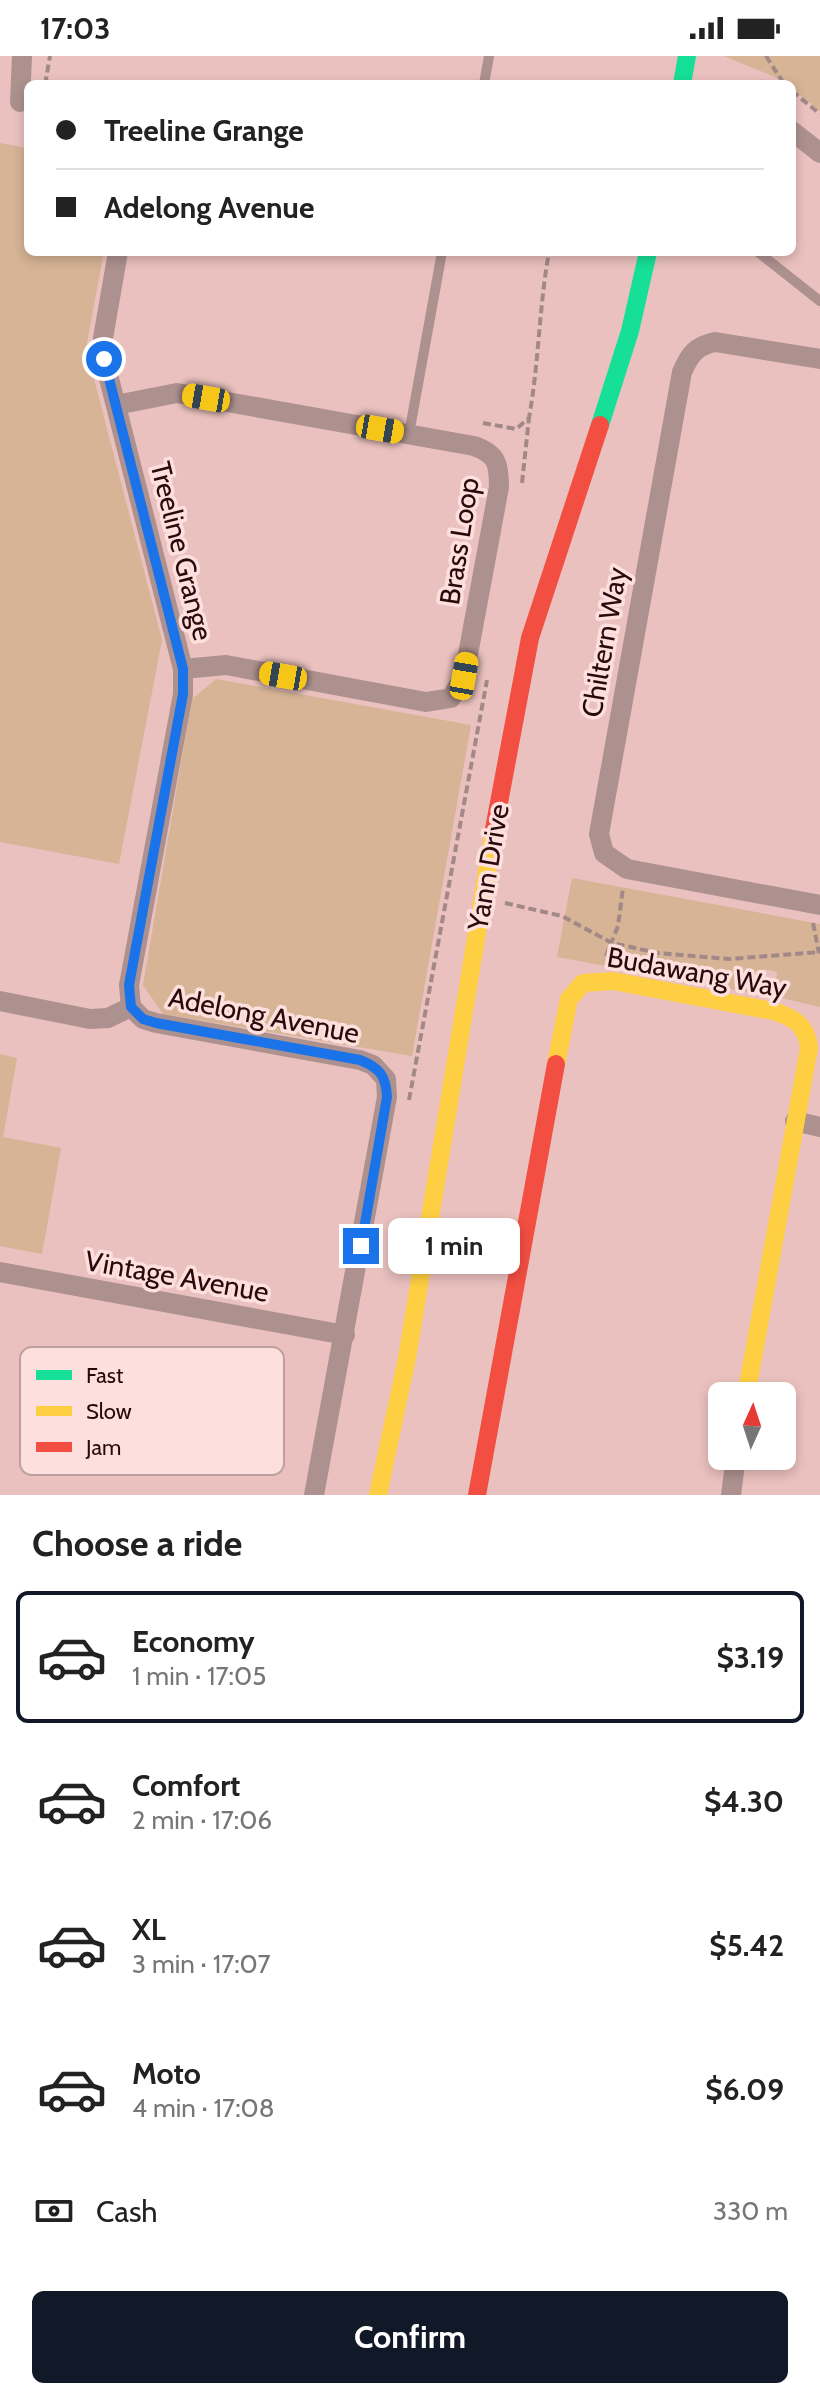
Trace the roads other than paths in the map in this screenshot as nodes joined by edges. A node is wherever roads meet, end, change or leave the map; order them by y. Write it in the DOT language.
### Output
graph roads {
  1 [pos="22,56"];
  2 [pos="489,56"];
  3 [pos="687,56"];
  4 [pos="485,80"];
  5 [pos="683,80"];
  6 [pos="16,107"];
  7 [pos="796,134"];
  8 [pos="820,153"];
  9 [pos="117,256"];
  10 [pos="441,256"];
  11 [pos="647,256"];
  12 [pos="763,256"];
  13 [pos="820,301"];
  14 [pos="820,359"];
  15 [pos="116,405"];
  16 [pos="409,434"];
  17 [pos="183,669"];
  18 [pos="818,905"];
  19 [pos="0,1001"];
  20 [pos="131,1007"];
  21 [pos="795,1121"];
  22 [pos="820,1127"];
  23 [pos="0,1272"];
  24 [pos="345,1335"];
  25 [pos="748,1382"];
  26 [pos="734,1470"];
  27 [pos="314,1495"];
  28 [pos="378,1495"];
  29 [pos="477,1495"];
  30 [pos="731,1495"];
  1 -- 6 [label="street"];
  2 -- 4 [label="lane"];
  3 -- 5 [label="street"];
  7 -- 8 [label="street"];
  9 -- 15 [label="street, Treeline Grange"];
  10 -- 16 [label="lane"];
  11 -- 28 [label="street, Yann Drive"];
  12 -- 13 [label="lane"];
  14 -- 18 [label="street, Chiltern Way"];
  15 -- 16 [label="street, Brass Loop"];
  15 -- 17 [label="street, Treeline Grange"];
  16 -- 17 [label="street, Brass Loop"];
  17 -- 20 [label="street, Treeline Grange"];
  19 -- 20 [label="street, Adelong Avenue"];
  20 -- 24 [label="street, Adelong Avenue"];
  21 -- 22 [label="street"];
  21 -- 25 [label="street, Budawang Way"];
  21 -- 29 [label="street, Budawang Way"];
  23 -- 24 [label="street, Vintage Avenue"];
  24 -- 27 [label="street, Adelong Avenue"];
  26 -- 30 [label="street"];
}
